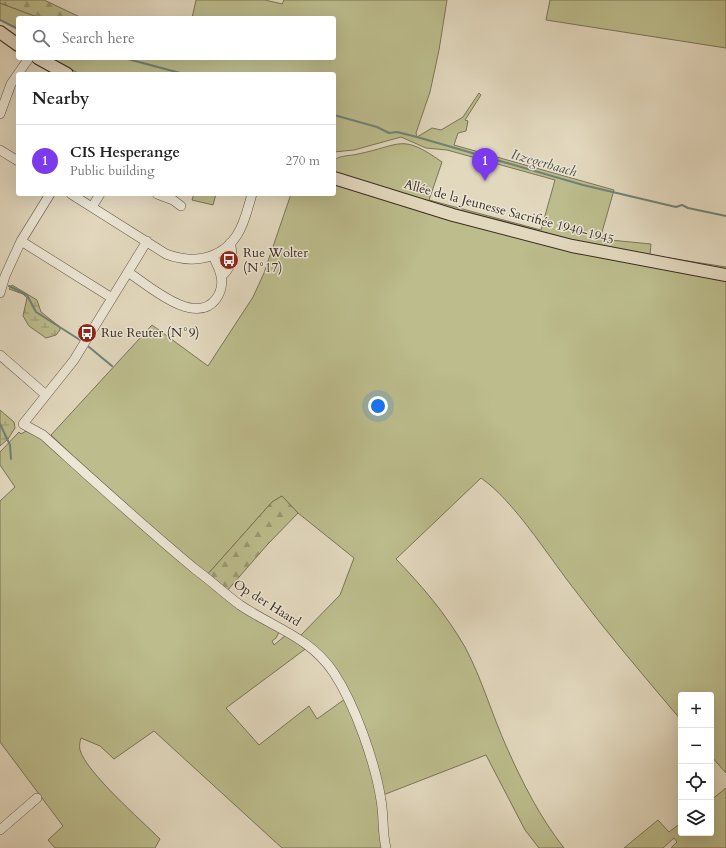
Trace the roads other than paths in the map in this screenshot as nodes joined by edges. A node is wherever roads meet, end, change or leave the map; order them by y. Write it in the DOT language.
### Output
graph roads {
  1 [pos="0,32"];
  2 [pos="16,44"];
  3 [pos="28,60"];
  4 [pos="42,60"];
  5 [pos="19,72"];
  6 [pos="63,72"];
  7 [pos="16,77"];
  8 [pos="0,114"];
  9 [pos="0,150"];
  10 [pos="16,160"];
  11 [pos="336,179"];
  12 [pos="49,196"];
  13 [pos="74,196"];
  14 [pos="99,196"];
  15 [pos="162,196"];
  16 [pos="251,196"];
  17 [pos="181,206"];
  18 [pos="92,207"];
  19 [pos="21,241"];
  20 [pos="146,241"];
  21 [pos="230,243"];
  22 [pos="213,256"];
  23 [pos="128,272"];
  24 [pos="726,275"];
  25 [pos="222,276"];
  26 [pos="0,294"];
  27 [pos="112,298"];
  28 [pos="0,355"];
  29 [pos="46,395"];
  30 [pos="37,798"];
  31 [pos="2,826"];
  32 [pos="386,848"];
  1 -- 2 [label="main road"];
  3 -- 5 [label="street"];
  4 -- 6 [label="main road"];
  7 -- 8 [label="street"];
  9 -- 10 [label="street"];
  11 -- 24 [label="main road, Allée de la Jeunesse Sacrifiée 1940-1945"];
  12 -- 19 [label="street"];
  13 -- 18 [label="street"];
  14 -- 18 [label="street"];
  15 -- 17 [label="street"];
  16 -- 21 [label="street"];
  18 -- 20 [label="street"];
  19 -- 26 [label="street"];
  19 -- 27 [label="street"];
  20 -- 22 [label="street"];
  20 -- 23 [label="street"];
  21 -- 22 [label="street"];
  21 -- 25 [label="street"];
  22 -- 25 [label="street"];
  23 -- 25 [label="street"];
  23 -- 27 [label="street"];
  27 -- 29 [label="street"];
  28 -- 29 [label="street"];
  29 -- 32 [label="street, Op der Haard"];
  30 -- 31 [label="street"];
}
